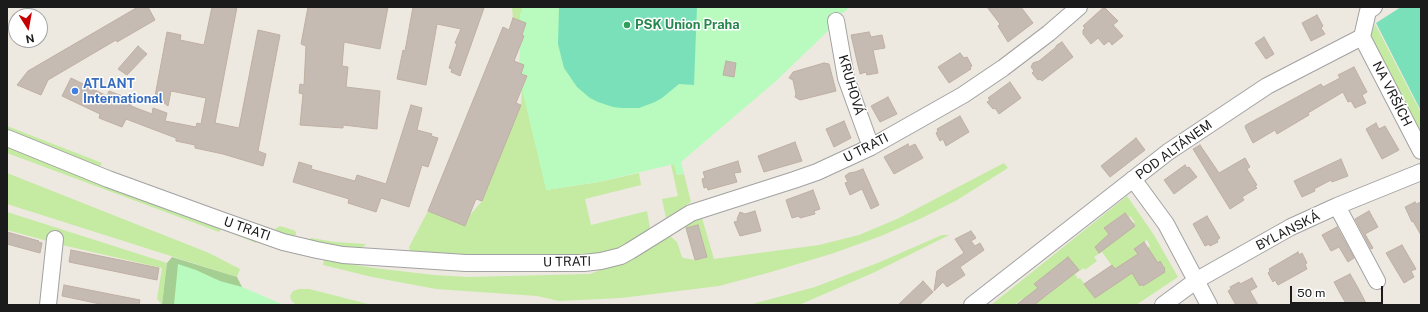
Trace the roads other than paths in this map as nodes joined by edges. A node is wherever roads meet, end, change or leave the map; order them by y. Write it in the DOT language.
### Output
graph roads {
  1 [pos="1079,7"];
  2 [pos="1374,7"];
  3 [pos="836,21"];
  4 [pos="1362,38"];
  5 [pos="7,138"];
  6 [pos="871,147"];
  7 [pos="1421,151"];
  8 [pos="1421,172"];
  9 [pos="1133,179"];
  10 [pos="1337,206"];
  11 [pos="55,239"];
  12 [pos="1197,280"];
  13 [pos="1377,281"];
  14 [pos="48,305"];
  15 [pos="972,305"];
  16 [pos="1163,305"];
  17 [pos="1209,305"];
  1 -- 6 [label="street, U TRATI"];
  2 -- 4 [label="street"];
  3 -- 6 [label="street, KRUHOVÁ"];
  4 -- 7 [label="street, NA VRŠÍCH"];
  4 -- 9 [label="street, POD ALTÁNEM"];
  5 -- 6 [label="street, U TRATI"];
  8 -- 10 [label="street, BYLANSKÁ"];
  9 -- 12 [label="street"];
  9 -- 15 [label="street, POD ALTÁNEM"];
  10 -- 12 [label="street, BYLANSKÁ"];
  10 -- 13 [label="street"];
  11 -- 14 [label="street"];
  12 -- 16 [label="street, BYLANSKÁ"];
  12 -- 17 [label="street"];
}
